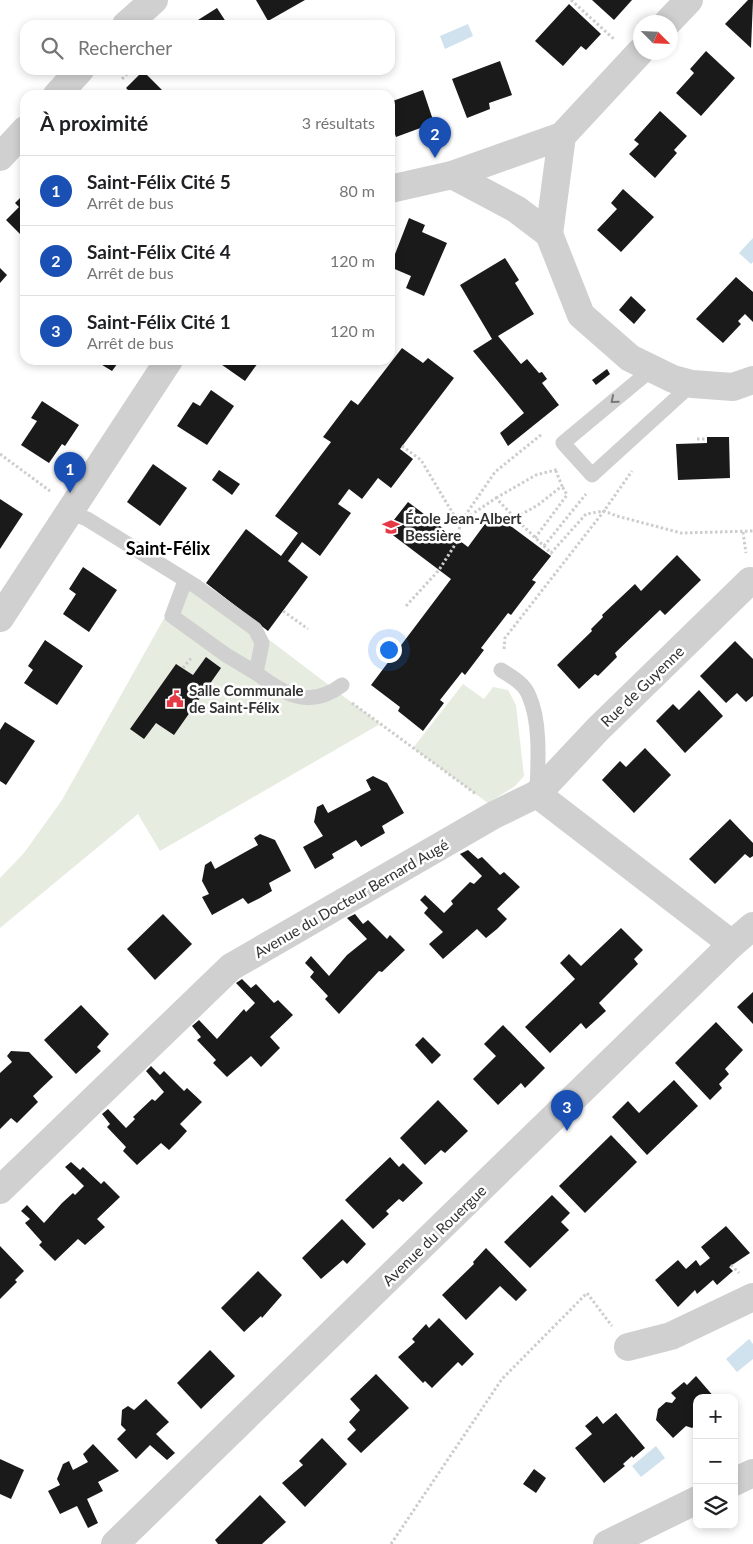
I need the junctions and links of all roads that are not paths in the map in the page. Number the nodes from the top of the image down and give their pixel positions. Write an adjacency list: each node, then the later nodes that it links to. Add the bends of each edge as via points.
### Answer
1 (154, 0): 4 (street)
2 (689, 0): 3 (street)
3 (675, 15)
4 (132, 20)
5 (630, 48): 9 (street)
6 (75, 75): 7 (street)
7 (62, 90)
8 (20, 135): 10 (street)
9 (562, 136): 11 (street); 13 (street)
10 (0, 157)
11 (452, 175): 12 (street); 13 (street, via 516,208)
12 (395, 188)
13 (549, 234): 15 (street, via 581,315 630,358)
14 (166, 365): 18 (street)
15 (652, 369): 17 (street); 17 (lane, one-way to 17, via 563,443 592,475)
16 (753, 380): 17 (street, via 733,387)
17 (692, 384)
18 (61, 503): 19 (lane); 21 (street)
19 (185, 581): 23 (lane, via 254,629 262,643); 23 (lane, via 172,616)
20 (750, 581): 25 (street, Rue de Guyenne, via 598,729)
21 (0, 618)
22 (501, 670): 25 (lane, via 516,680 529,695 536,727)
23 (256, 673): 24 (lane, via 282,691 311,700)
24 (338, 687)
25 (537, 794): 27 (street); 28 (street, Avenue du Docteur Bernard Augé, via 494,815 231,967)
26 (753, 926): 27 (street, Avenue du Rouergue)
27 (732, 944): 34 (street, Avenue du Rouergue)
28 (0, 1190)
29 (753, 1297): 30 (street, via 671,1336)
30 (628, 1347)
31 (753, 1473): 32 (street)
32 (738, 1480)
33 (693, 1502): 35 (street)
34 (118, 1543)
35 (607, 1544)

